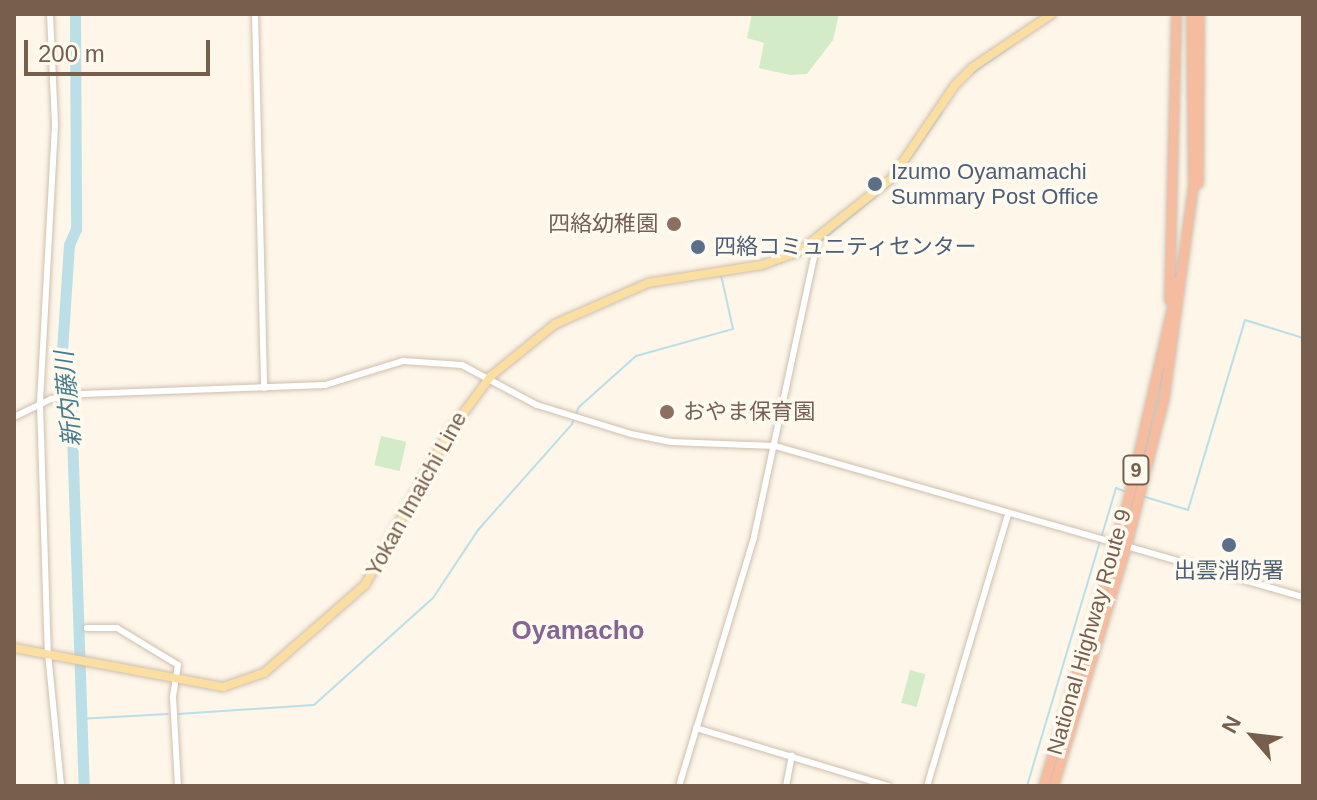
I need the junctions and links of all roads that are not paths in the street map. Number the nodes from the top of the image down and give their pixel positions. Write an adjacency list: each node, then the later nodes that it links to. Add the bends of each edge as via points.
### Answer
1 (50, 14): 13 (street, via 55,125)
2 (255, 14): 12 (street)
3 (1052, 14): 8 (main road, Yokan Imaichi Line, via 955,85 892,178)
4 (1176, 14): 10 (highway, 9, via 1175,205)
5 (1191, 14): 7 (highway, National Highway Route 9 / 9)
6 (1199, 14): 9 (highway, 9, via 1199,171)
7 (1192, 147): 9 (highway, National Highway Route 9 / 9); 10 (highway, National Highway Route 9 / 9, via 1180,266)
8 (818, 239): 11 (main road, Yokan Imaichi Line, via 780,261 672,276 572,314); 15 (street)
9 (1188, 247): 17 (highway, National Highway Route 9 / 9, via 1164,397)
10 (1162, 359): 17 (highway, National Highway Route 9 / 9)
11 (491, 376): 12 (street, via 462,365 403,361 333,383); 15 (street, via 537,405 631,434 671,442); 22 (main road, Yokan Imaichi Line, via 447,435 365,585 248,682 223,687)
12 (264, 388): 13 (street, via 82,394)
13 (40, 404): 14 (street); 21 (street)
14 (14, 417)
15 (775, 446): 16 (street); 23 (street, via 754,537)
16 (1008, 514): 17 (street); 30 (street)
17 (1121, 544): 18 (street); 31 (highway, National Highway Route 9 / 9); 32 (highway, National Highway Route 9 / 9)
18 (1303, 597)
19 (87, 628): 22 (street, via 129,633 178,665)
20 (14, 648): 21 (main road, Yokan Imaichi Line)
21 (51, 654): 22 (main road, Yokan Imaichi Line); 25 (street)
22 (176, 680): 26 (street)
23 (696, 728): 24 (street); 27 (street)
24 (792, 756): 28 (street); 29 (street)
25 (61, 786)
26 (178, 786)
27 (679, 786)
28 (786, 786)
29 (888, 786)
30 (927, 786)
31 (1043, 786)
32 (1053, 786)

